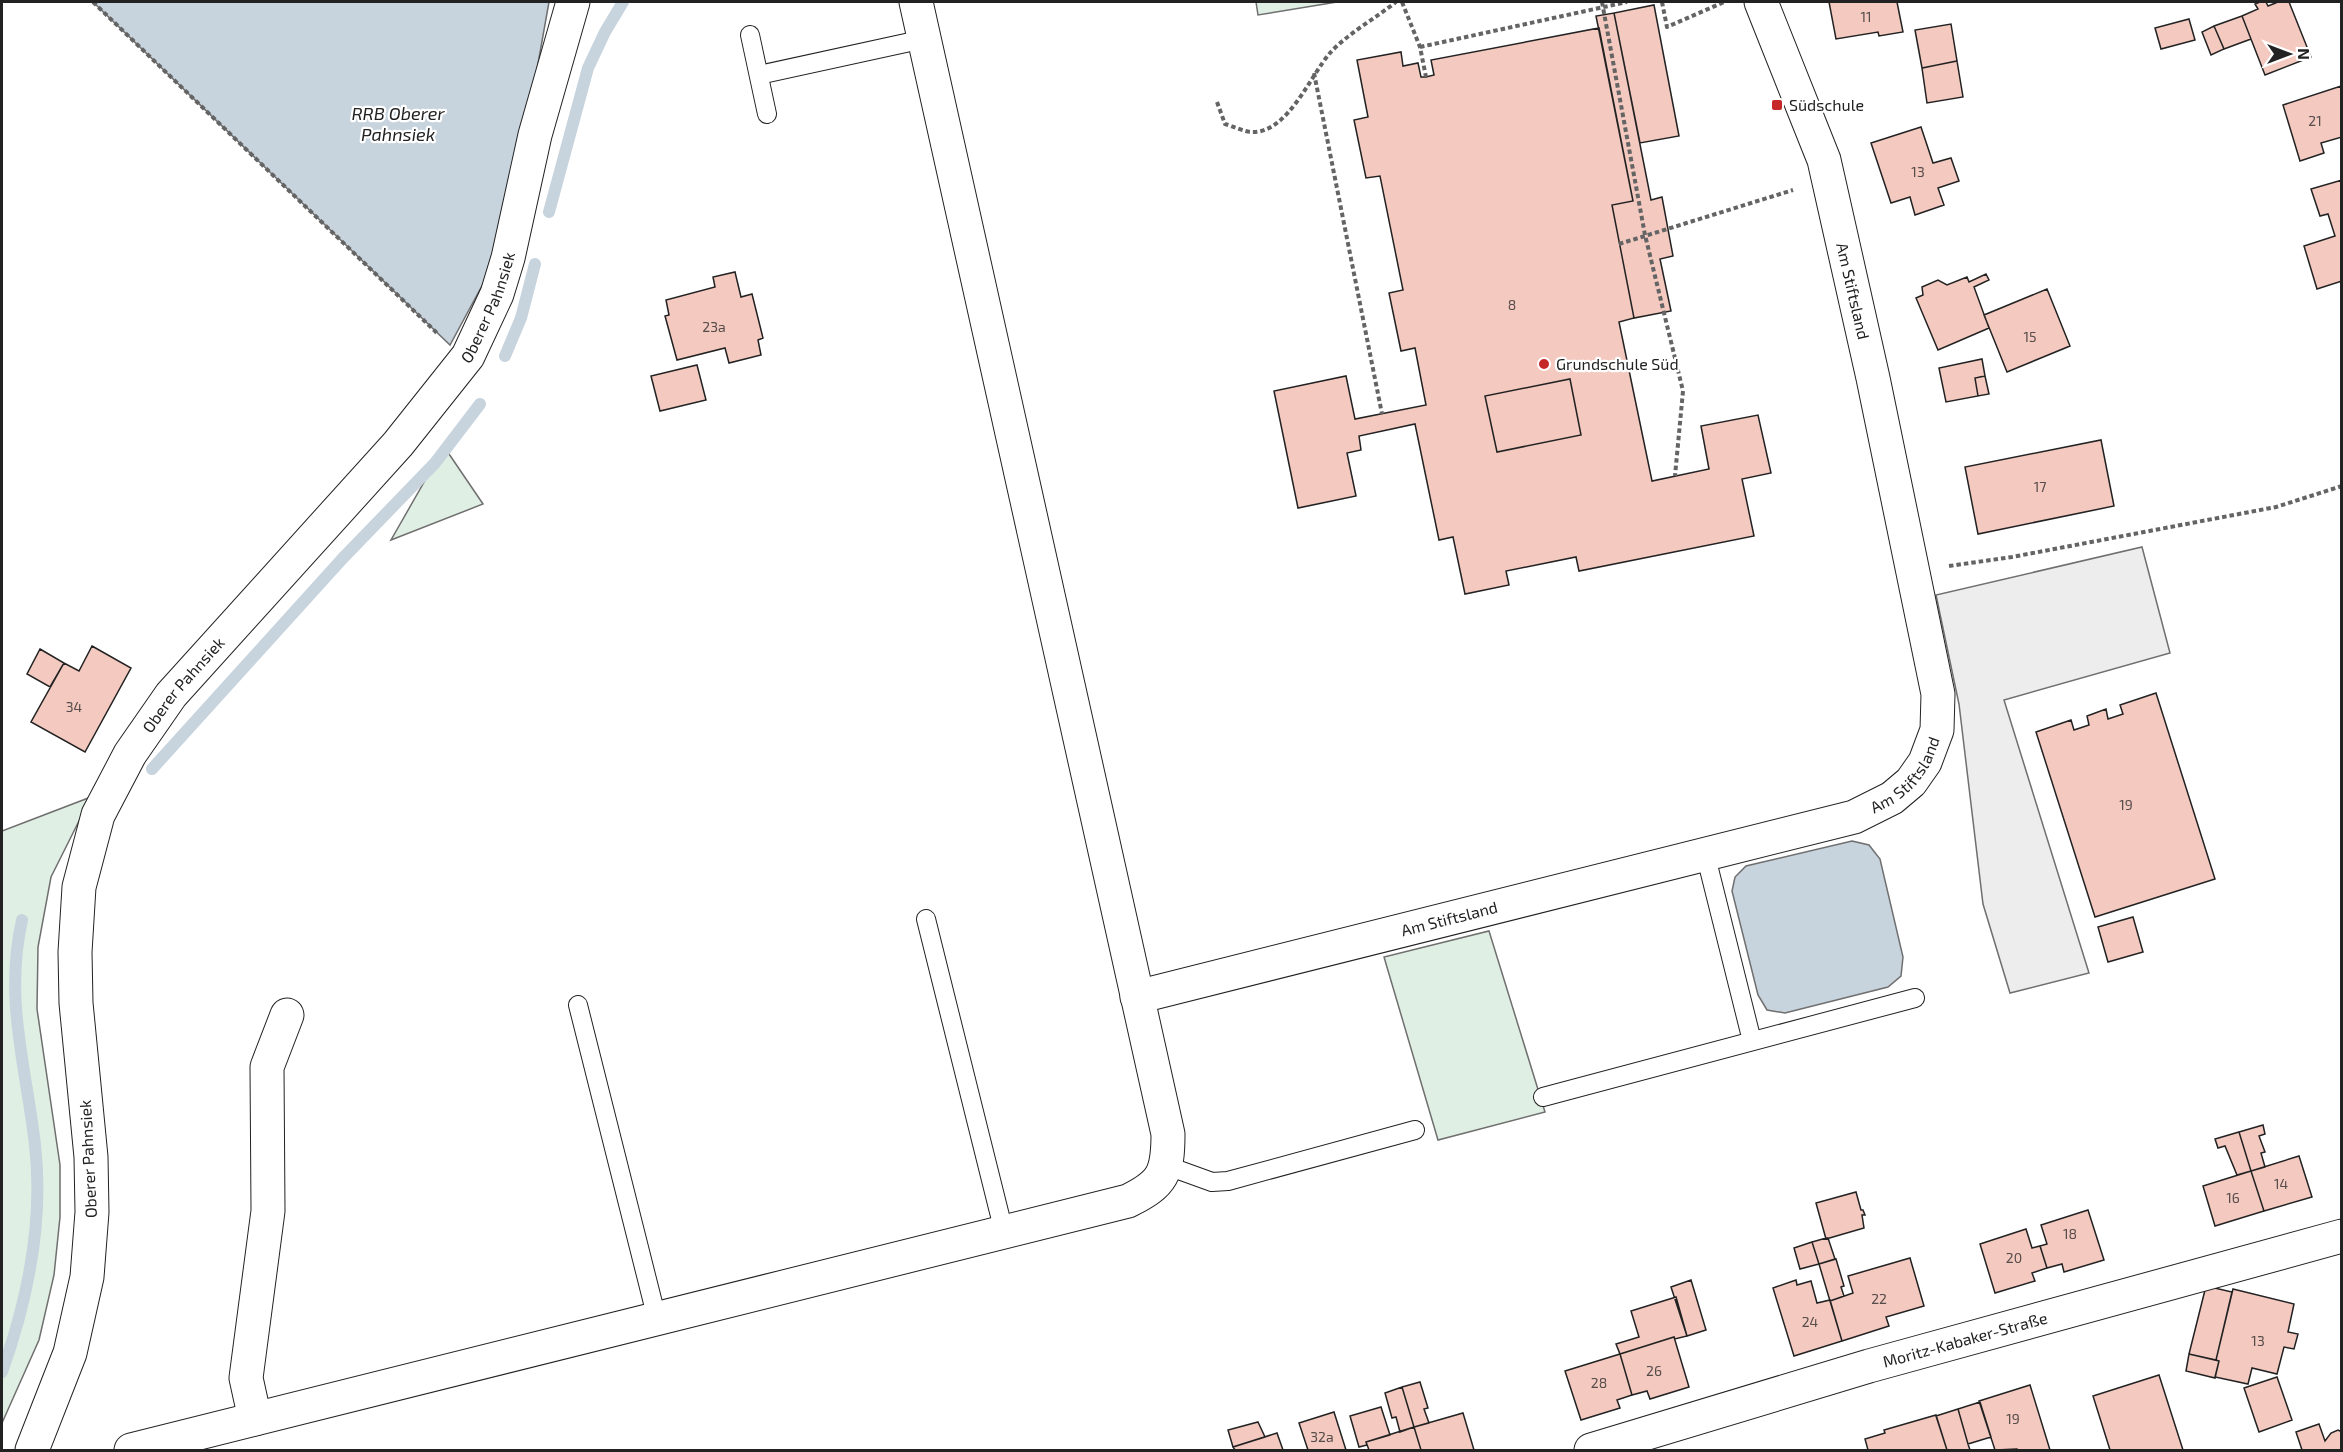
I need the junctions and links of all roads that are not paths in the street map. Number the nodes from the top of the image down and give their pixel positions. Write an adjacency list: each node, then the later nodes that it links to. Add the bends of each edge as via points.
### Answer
1 (573, 2): 22 (street, Oberer Pahnsiek, via 535,135 508,258 497,294 468,356 398,444 171,695 130,754 98,815 79,887 75,952 91,1157 87,1277 70,1353)
2 (916, 2): 5 (street)
3 (1761, 2): 8 (street, Am Stiftsland, via 1824,160 1938,694 1937,730 1925,762 1911,782 1892,798 1854,817)
4 (750, 35): 6 (lane)
5 (924, 39): 6 (lane); 10 (street)
6 (759, 75): 7 (lane)
7 (767, 114)
8 (1705, 854): 10 (street, Am Stiftsland); 14 (lane)
9 (926, 919): 18 (lane)
10 (1137, 997): 17 (street, via 1168,1134)
11 (1916, 998): 14 (lane)
12 (578, 1005): 20 (lane)
13 (287, 1015): 21 (street, via 267,1067 268,1211 246,1378)
14 (1752, 1041): 15 (lane)
15 (1543, 1097)
16 (1415, 1130): 17 (lane, via 1228,1181 1212,1182)
17 (1165, 1165): 18 (street, via 1162,1177 1149,1191 1128,1201)
18 (1004, 1232): 20 (street)
19 (2342, 1236): 24 (street, Moritz-Kabaker-Straße, via 1869,1366)
20 (657, 1319): 21 (street)
21 (255, 1419): 23 (street)
22 (34, 1449)
23 (131, 1450)
24 (1591, 1450)

